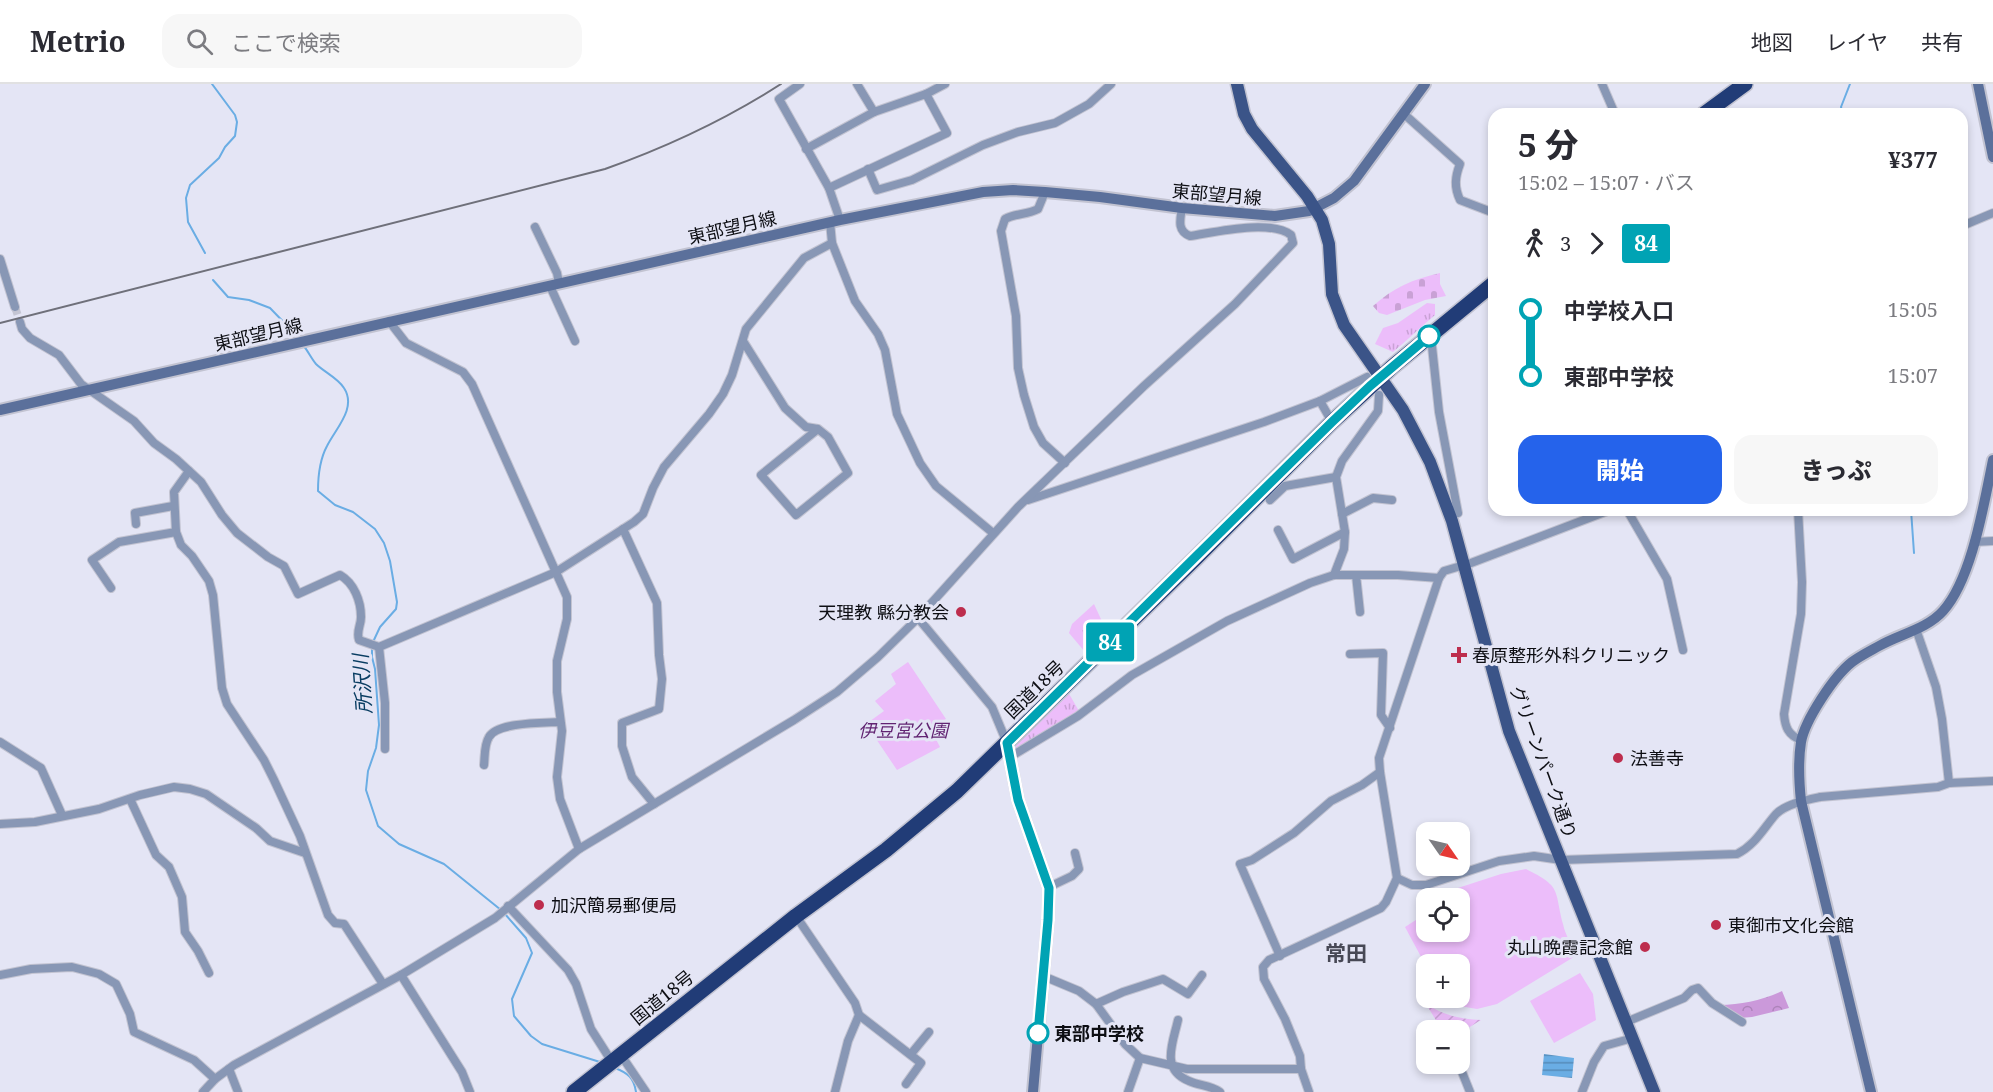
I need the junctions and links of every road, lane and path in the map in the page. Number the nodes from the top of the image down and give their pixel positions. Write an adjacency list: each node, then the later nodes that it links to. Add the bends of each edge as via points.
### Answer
1 (800, 84): 17 (street, via 779,99)
2 (856, 84): 15 (street)
3 (945, 84): 11 (street)
4 (1111, 84): 19 (street, via 1089,104 1055,123 983,145 912,180 877,190)
5 (1237, 84): 23 (main road, グリーンパーク通り, via 1252,129)
6 (1425, 84): 16 (main road, 東部望月線)
7 (1602, 84): 13 (street)
8 (1745, 84): 14 (highway)
9 (1978, 84): 12 (main road)
10 (1993, 93): 12 (main road)
11 (926, 94): 15 (street); 19 (street, via 947,133)
12 (1981, 97): 18 (main road)
13 (1612, 108)
14 (1712, 108)
15 (874, 112): 17 (street)
16 (1404, 114): 23 (main road, 東部望月線, via 1354,181); 24 (street, via 1460,164 1456,185 1460,200)
17 (806, 149): 20 (street)
18 (1993, 157)
19 (868, 169): 20 (street)
20 (829, 188): 26 (street)
21 (1045, 192): 22 (main road, 東部望月線); 26 (main road, 東部望月線, via 983,192); 47 (street, via 1038,209 1005,219 1001,231 1016,316 1018,368 1024,395 1043,443)
22 (1182, 208): 23 (main road, 東部望月線, via 1275,216); 47 (street, via 1180,228 1190,236 1250,228 1281,229 1291,235 1293,243 1235,304)
23 (1315, 208): 39 (main road, グリーンパーク通り, via 1329,244 1331,285 1338,312)
24 (1488, 211)
25 (1993, 213): 27 (street)
26 (835, 221): 29 (street); 31 (main road, 東部望月線)
27 (1968, 223)
28 (535, 227): 31 (street, via 557,273)
29 (832, 243): 38 (street, via 804,258 746,329); 66 (street, via 855,301 885,350 897,414 920,463 936,486)
30 (0, 259): 33 (street)
31 (554, 285): 34 (main road, 東部望月線); 37 (street)
32 (1488, 287): 36 (highway, 国道18号)
33 (15, 307)
34 (389, 321): 40 (main road, 東部望月線); 70 (street, via 406,343 463,372 472,384)
35 (20, 322): 40 (street, via 30,338 59,355)
36 (1431, 335): 39 (highway, 国道18号); 49 (street)
37 (575, 341)
38 (743, 341): 45 (street, via 785,408 806,427); 62 (street, via 723,394 664,467 643,514)
39 (1374, 377): 42 (street); 44 (highway, 国道18号); 51 (main road, グリーンパーク通り, via 1416,431)
40 (88, 390): 43 (main road, 東部望月線); 48 (street, via 134,421)
41 (1379, 395): 50 (street, via 1378,411 1342,461)
42 (1320, 400): 44 (street); 52 (street, via 1186,449)
43 (0, 410)
44 (1332, 422): 86 (highway, 国道18号)
45 (818, 429): 45 (street, via 828,437 848,473 796,515 762,475)
46 (1993, 460): 68 (main road)
47 (1065, 463): 52 (street)
48 (189, 471): 55 (street, via 174,492); 78 (street, via 237,533 284,566 298,594 340,575 344,577 358,597 359,640)
49 (1451, 475): 51 (street); 57 (street, via 1458,513)
50 (1336, 477): 53 (street, via 1285,486); 56 (street)
51 (1438, 480): 57 (main road, グリーンパーク通り)
52 (1026, 500): 66 (street)
53 (1269, 500)
54 (1392, 500): 56 (street, via 1373,498)
55 (173, 506): 61 (street, via 135,513); 64 (street)
56 (1342, 514): 65 (street)
57 (1449, 515): 69 (main road, グリーンパーク通り)
58 (1594, 516): 69 (street)
59 (1630, 516): 79 (street, via 1667,579)
60 (1798, 516): 83 (street, via 1801,614 1784,714 1789,733)
61 (136, 524)
62 (623, 529): 70 (street); 93 (street, via 657,603 662,679 659,709 622,723 622,746 632,777)
63 (1278, 530): 65 (street, via 1293,559)
64 (176, 532): 74 (street, via 119,542 92,560); 97 (street, via 181,545 209,581 227,704 264,760)
65 (1345, 532): 71 (street, via 1344,549)
66 (993, 533): 76 (street)
67 (1993, 541): 68 (street)
68 (1974, 542): 77 (main road, via 1952,600 1932,622)
69 (1463, 565): 73 (street, via 1444,571); 99 (main road, グリーンパーク通り, via 1509,731)
70 (556, 572): 78 (street); 81 (street, via 568,609 557,661)
71 (1334, 575): 72 (street); 86 (street, via 1227,621 1132,675 1078,716)
72 (1356, 575): 73 (street); 75 (street)
73 (1438, 578): 82 (street)
74 (111, 588)
75 (1360, 612)
76 (918, 618): 86 (street, via 992,707); 93 (street, via 837,692)
77 (1916, 629): 83 (main road, via 1851,662 1815,708); 90 (street, via 1936,687)
78 (379, 647): 85 (street)
79 (1683, 650)
80 (1350, 654): 82 (street, via 1383,653 1381,715)
81 (560, 722): 87 (street, via 499,729 487,740); 96 (street, via 557,777)
82 (1390, 729): 88 (street, via 1379,758)
83 (1801, 740): 92 (main road)
84 (0, 742): 94 (street, via 41,768)
85 (385, 749)
86 (1008, 750): 101 (main road, via 1024,820); 103 (highway, 国道18号)
87 (484, 765)
88 (1380, 772): 100 (street); 104 (street, via 1331,801 1294,833 1240,864)
89 (1993, 782): 90 (street)
90 (1949, 783): 92 (street)
91 (130, 799): 94 (street); 97 (street, via 174,787 190,789 206,794 270,841); 105 (street, via 156,855 169,867 182,897 185,932)
92 (1801, 801): 99 (street, via 1778,812 1748,849 1737,854); 140 (main road)
93 (654, 804): 96 (street)
94 (62, 815): 95 (street)
95 (0, 825)
96 (579, 849): 102 (street)
97 (305, 853): 110 (street, via 328,915 335,923 344,924)
98 (1075, 853): 101 (street, via 1079,869)
99 (1561, 860): 100 (street, via 1534,856 1499,861 1426,885 1412,885); 114 (main road, グリーンパーク通り)
100 (1397, 878): 104 (street, via 1381,908)
101 (1049, 887): 109 (main road)
102 (508, 906): 107 (street, via 495,918); 120 (street, via 568,970 591,1029)
103 (796, 916): 112 (street, via 855,1003); 120 (highway, 国道18号)
104 (1280, 956): 123 (street, via 1263,967 1264,979 1289,1028)
105 (208, 973)
106 (0, 975): 125 (street, via 72,967 99,974 116,984 134,1032 194,1060)
107 (401, 975): 110 (street); 129 (street, via 462,1072)
108 (1202, 975): 111 (street, via 1188,994 1163,979)
109 (1043, 976): 111 (street, via 1079,991); 133 (main road)
110 (383, 984): 122 (street)
111 (1096, 1004): 119 (street)
112 (859, 1015): 118 (street); 132 (street)
113 (1178, 1020): 121 (street)
114 (1626, 1022): 115 (street, via 1684,998 1698,988 1712,1003); 117 (main road, グリーンパーク通り)
115 (1742, 1022)
116 (929, 1032): 118 (street)
117 (1632, 1038): 138 (street, via 1604,1046); 139 (main road, グリーンパーク通り)
118 (911, 1054): 126 (street, via 921,1063)
119 (1140, 1058): 121 (street); 134 (street)
120 (616, 1059): 130 (highway, 国道18号); 131 (street)
121 (1171, 1065): 123 (street, via 1187,1069); 135 (street, via 1190,1081 1210,1085)
122 (229, 1069): 125 (street); 128 (street)
123 (1301, 1069): 136 (street)
124 (1463, 1074): 137 (street)
125 (215, 1079): 127 (street)
126 (906, 1084)
127 (203, 1092)
128 (238, 1092)
129 (470, 1092)
130 (574, 1092)
131 (646, 1092)
132 (835, 1092)
133 (1033, 1092)
134 (1128, 1092)
135 (1220, 1092)
136 (1309, 1092)
137 (1470, 1092)
138 (1582, 1092)
139 (1654, 1092)
140 (1870, 1092)

